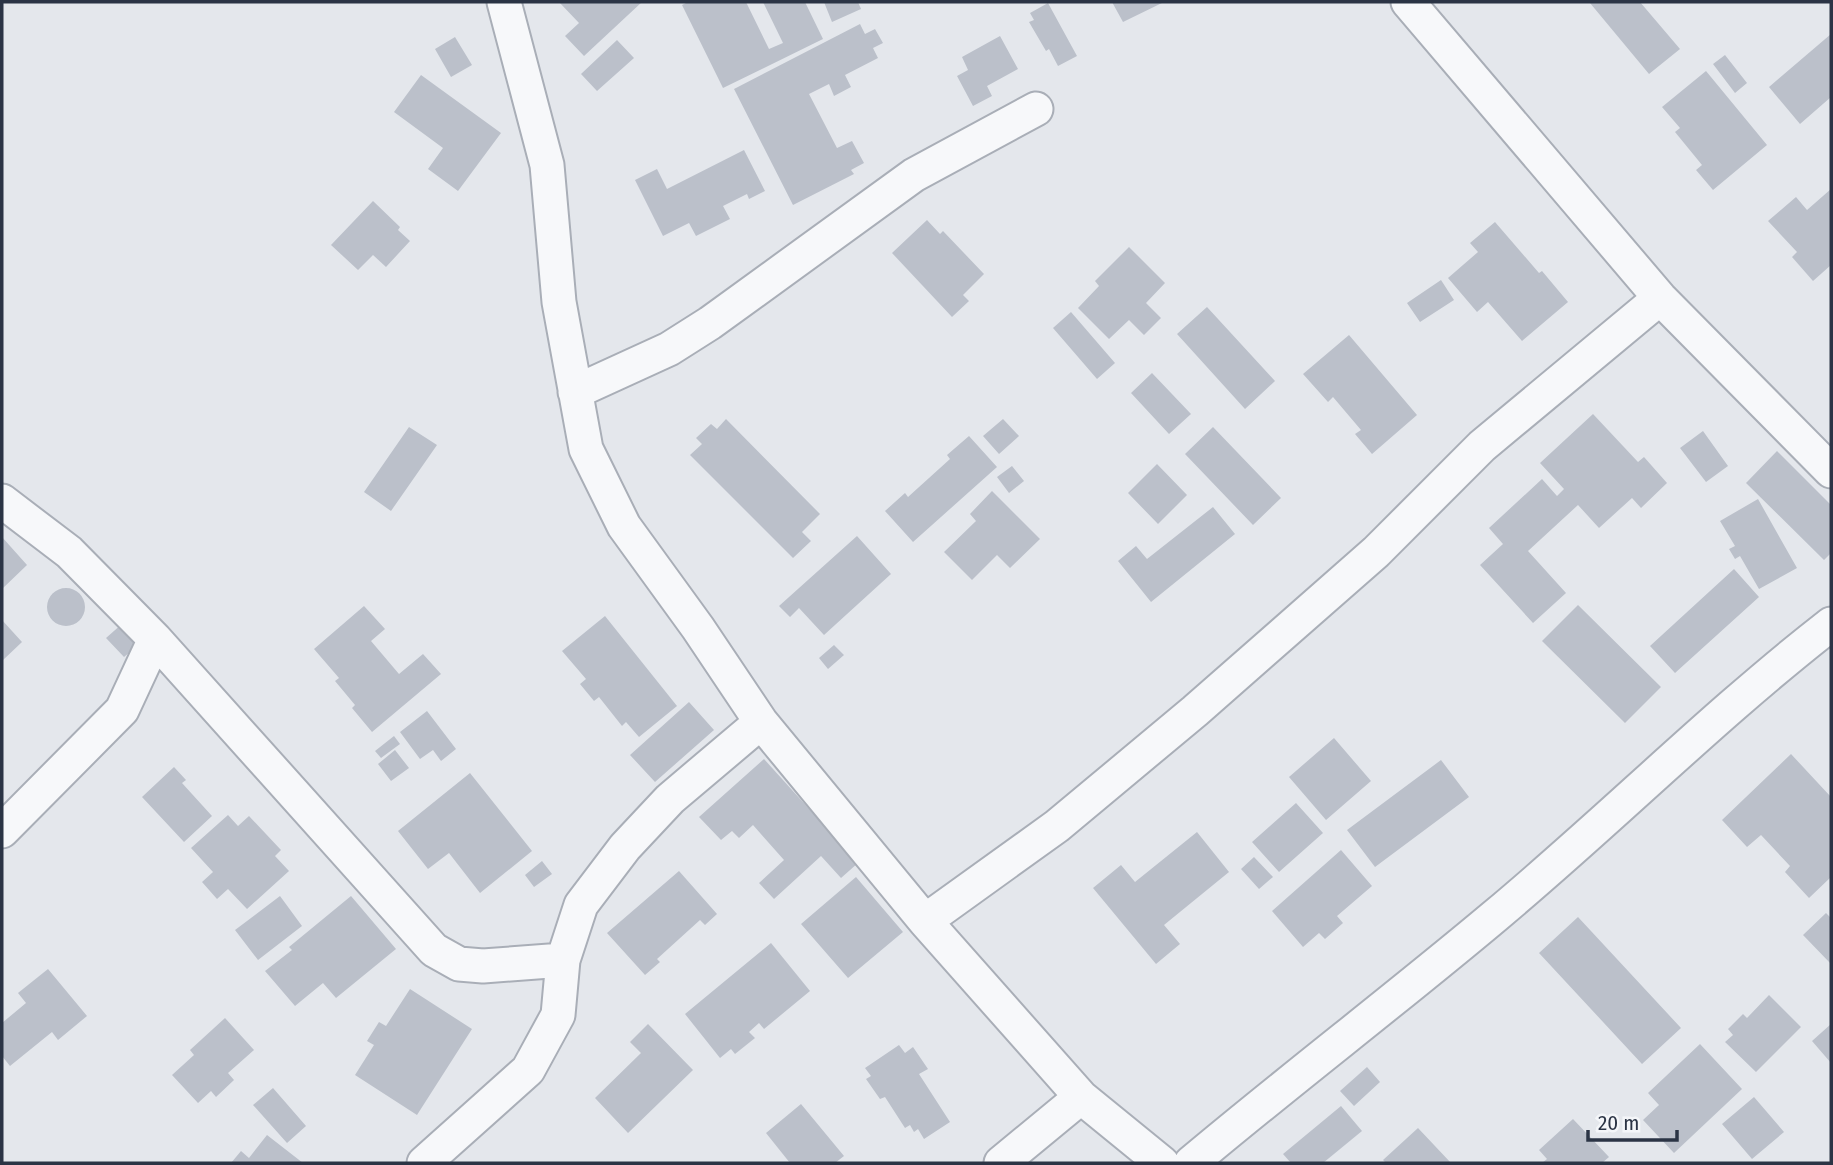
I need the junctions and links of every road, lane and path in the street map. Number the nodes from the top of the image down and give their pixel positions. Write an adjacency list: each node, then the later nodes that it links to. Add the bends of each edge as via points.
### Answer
1 (504, 2): 5 (street, via 547,165 559,302)
2 (1413, 4): 4 (street)
3 (1036, 109): 5 (street, via 914,175 710,324 669,349)
4 (1660, 298): 6 (street); 12 (street, via 1482,446 1376,552 1184,720 1058,826)
5 (575, 392): 10 (street, via 586,449 624,526)
6 (1831, 471)
7 (2, 501): 9 (street, via 69,552)
8 (1831, 624): 18 (street, via 1708,725 1496,916)
9 (155, 639): 11 (street, via 122,710); 13 (street, via 434,950 459,964 483,966)
10 (761, 722): 12 (street); 13 (street, via 670,799 625,847 580,905)
11 (2, 831)
12 (925, 921): 14 (street)
13 (563, 960): 15 (street, via 558,1015 528,1070)
14 (1081, 1097): 16 (street); 17 (street)
15 (424, 1163)
16 (1001, 1163)
17 (1162, 1163)
18 (1191, 1163)

